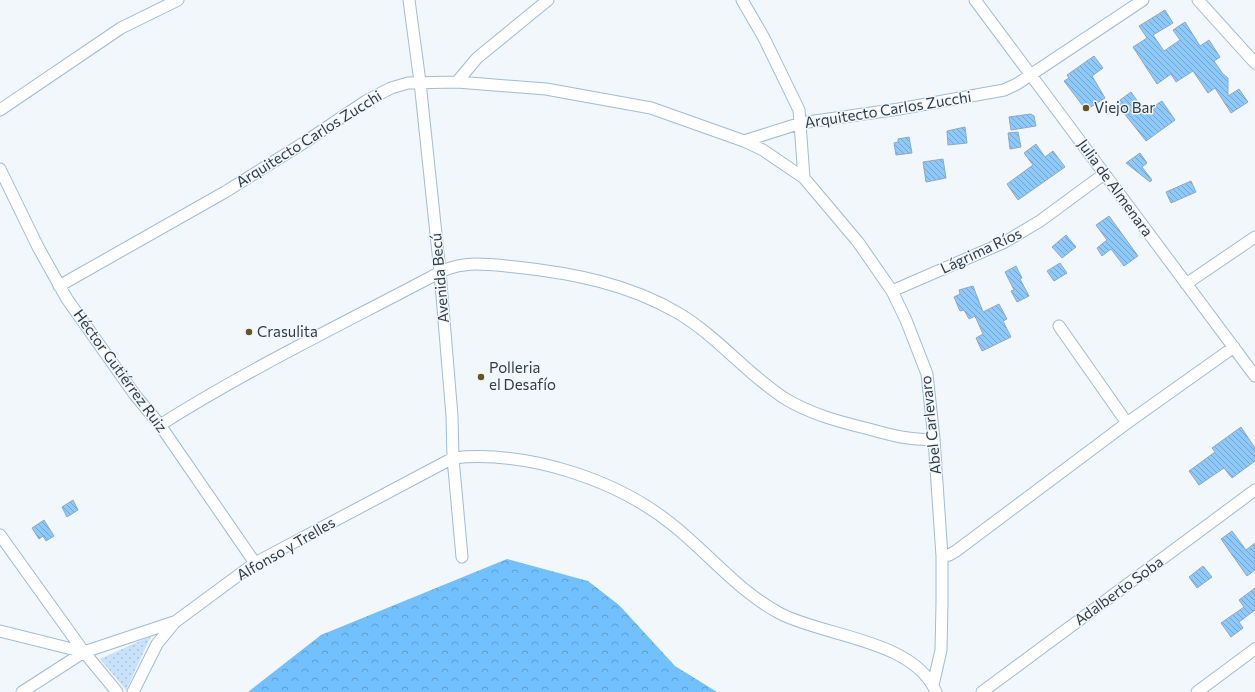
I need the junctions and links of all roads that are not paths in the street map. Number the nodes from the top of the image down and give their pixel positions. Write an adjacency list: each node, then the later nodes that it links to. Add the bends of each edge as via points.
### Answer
1 (178, 0): 12 (street, via 121,28)
2 (409, 0): 10 (street, Avenida Becú)
3 (548, 0): 11 (street, via 477,58)
4 (742, 0): 13 (street, via 764,38 799,110)
5 (975, 0): 9 (street, Julia de Almenara)
6 (1143, 0): 9 (street, Arquitecto Carlos Zucchi)
7 (1198, 0): 8 (street)
8 (1255, 63)
9 (1030, 75): 13 (street, Arquitecto Carlos Zucchi, via 1004,90 973,97); 16 (street, Julia de Almenara)
10 (420, 82): 11 (street, Arquitecto Carlos Zucchi); 19 (street, Avenida Becú); 21 (street, Arquitecto Carlos Zucchi, via 391,88 366,101 225,192)
11 (457, 82): 14 (street, Arquitecto Carlos Zucchi, via 546,89 651,108)
12 (0, 110)
13 (801, 123): 14 (street, Arquitecto Carlos Zucchi); 17 (street)
14 (744, 141): 17 (street, Arquitecto Carlos Zucchi, via 763,150)
15 (0, 169): 21 (street, Héctor Gutiérrez Ruiz)
16 (1104, 174): 20 (street, Julia de Almenara); 22 (street, Lágrima Ríos, via 1040,221 1005,242)
17 (804, 178): 22 (street, Abel Carlevaro, via 858,242)
18 (1255, 237): 20 (street)
19 (440, 272): 27 (street, via 248,373); 28 (street, via 461,264 490,265 560,273 617,286 679,313 721,345 766,385 810,412 908,439); 29 (street, Avenida Becú)
20 (1186, 284): 24 (street, Julia de Almenara)
21 (59, 286): 27 (street, Héctor Gutiérrez Ruiz, via 135,395)
22 (892, 291): 28 (street, Abel Carlevaro, via 927,374)
23 (1059, 326): 26 (street)
24 (1234, 347): 25 (street, Julia de Almenara); 26 (street)
25 (1255, 376)
26 (1127, 424): 33 (street, via 956,551)
27 (160, 425): 34 (street, Héctor Gutiérrez Ruiz)
28 (934, 439): 33 (street, Abel Carlevaro)
29 (453, 458): 32 (street, Avenida Becú); 34 (street, Alfonso y Trelles); 39 (street, via 484,457 548,466 606,485 655,511 742,588 764,604 801,622 869,643 895,654 924,672)
30 (1255, 490): 43 (street, Adalberto Soba)
31 (0, 535): 38 (street)
32 (462, 556)
33 (942, 556): 39 (street, Abel Carlevaro, via 941,650)
34 (255, 564): 35 (street, Alfonso y Trelles)
35 (175, 622): 38 (street); 42 (street, Alfonso y Trelles, via 157,644)
36 (0, 631): 38 (street)
37 (1255, 649): 44 (street)
38 (84, 652): 40 (street); 41 (street)
39 (935, 688)
40 (22, 692)
41 (117, 692)
42 (133, 692)
43 (982, 692)
44 (1197, 692)

